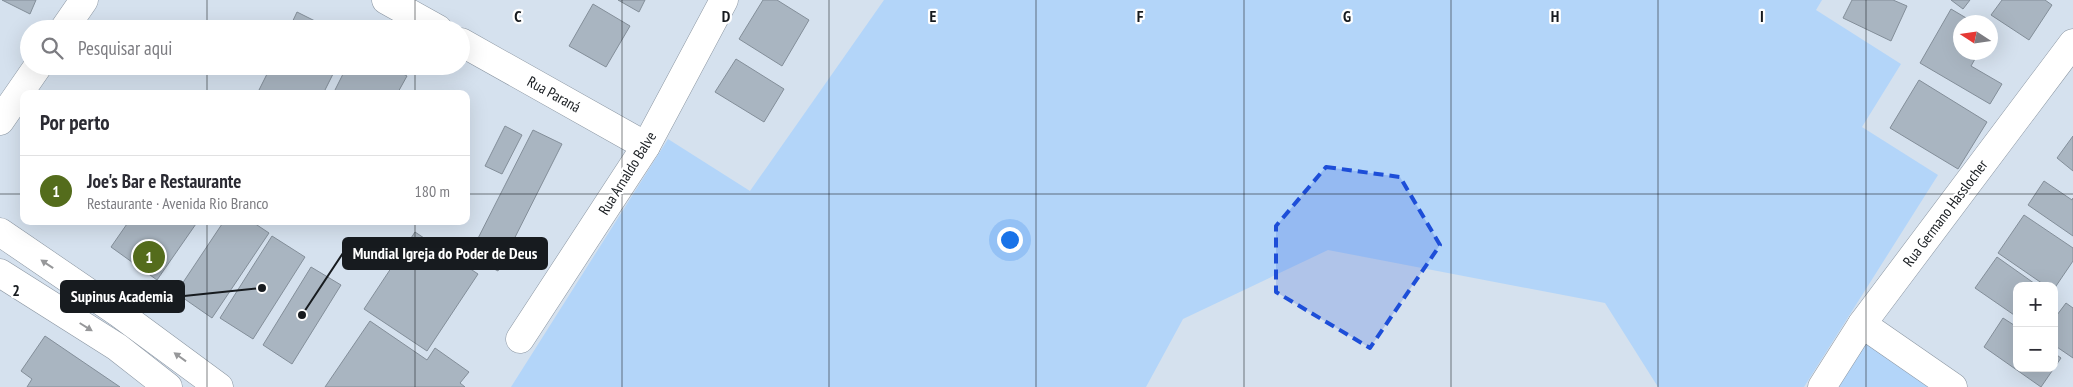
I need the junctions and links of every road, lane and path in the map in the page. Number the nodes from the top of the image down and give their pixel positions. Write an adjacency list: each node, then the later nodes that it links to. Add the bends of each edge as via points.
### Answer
1 (84, 0): 4 (main road)
2 (386, 0): 5 (main road)
3 (724, 0): 12 (main road, Rua Arnaldo Balve)
4 (70, 20)
5 (422, 20)
6 (2073, 43): 15 (main road, Rua Germano Hasslocher)
7 (470, 47): 12 (main road, Rua Paraná)
8 (32, 75): 9 (main road)
9 (21, 90)
10 (20, 92): 11 (main road)
11 (0, 120)
12 (646, 146): 16 (main road, Rua Arnaldo Balve)
13 (0, 232): 18 (main road, one-way to 13)
14 (0, 273): 17 (main road, one-way to 17, via 117,347)
15 (1862, 324): 19 (main road, Rua Germano Hasslocher); 20 (main road)
16 (520, 339)
17 (168, 387)
18 (219, 387)
19 (1822, 387)
20 (1953, 387)

